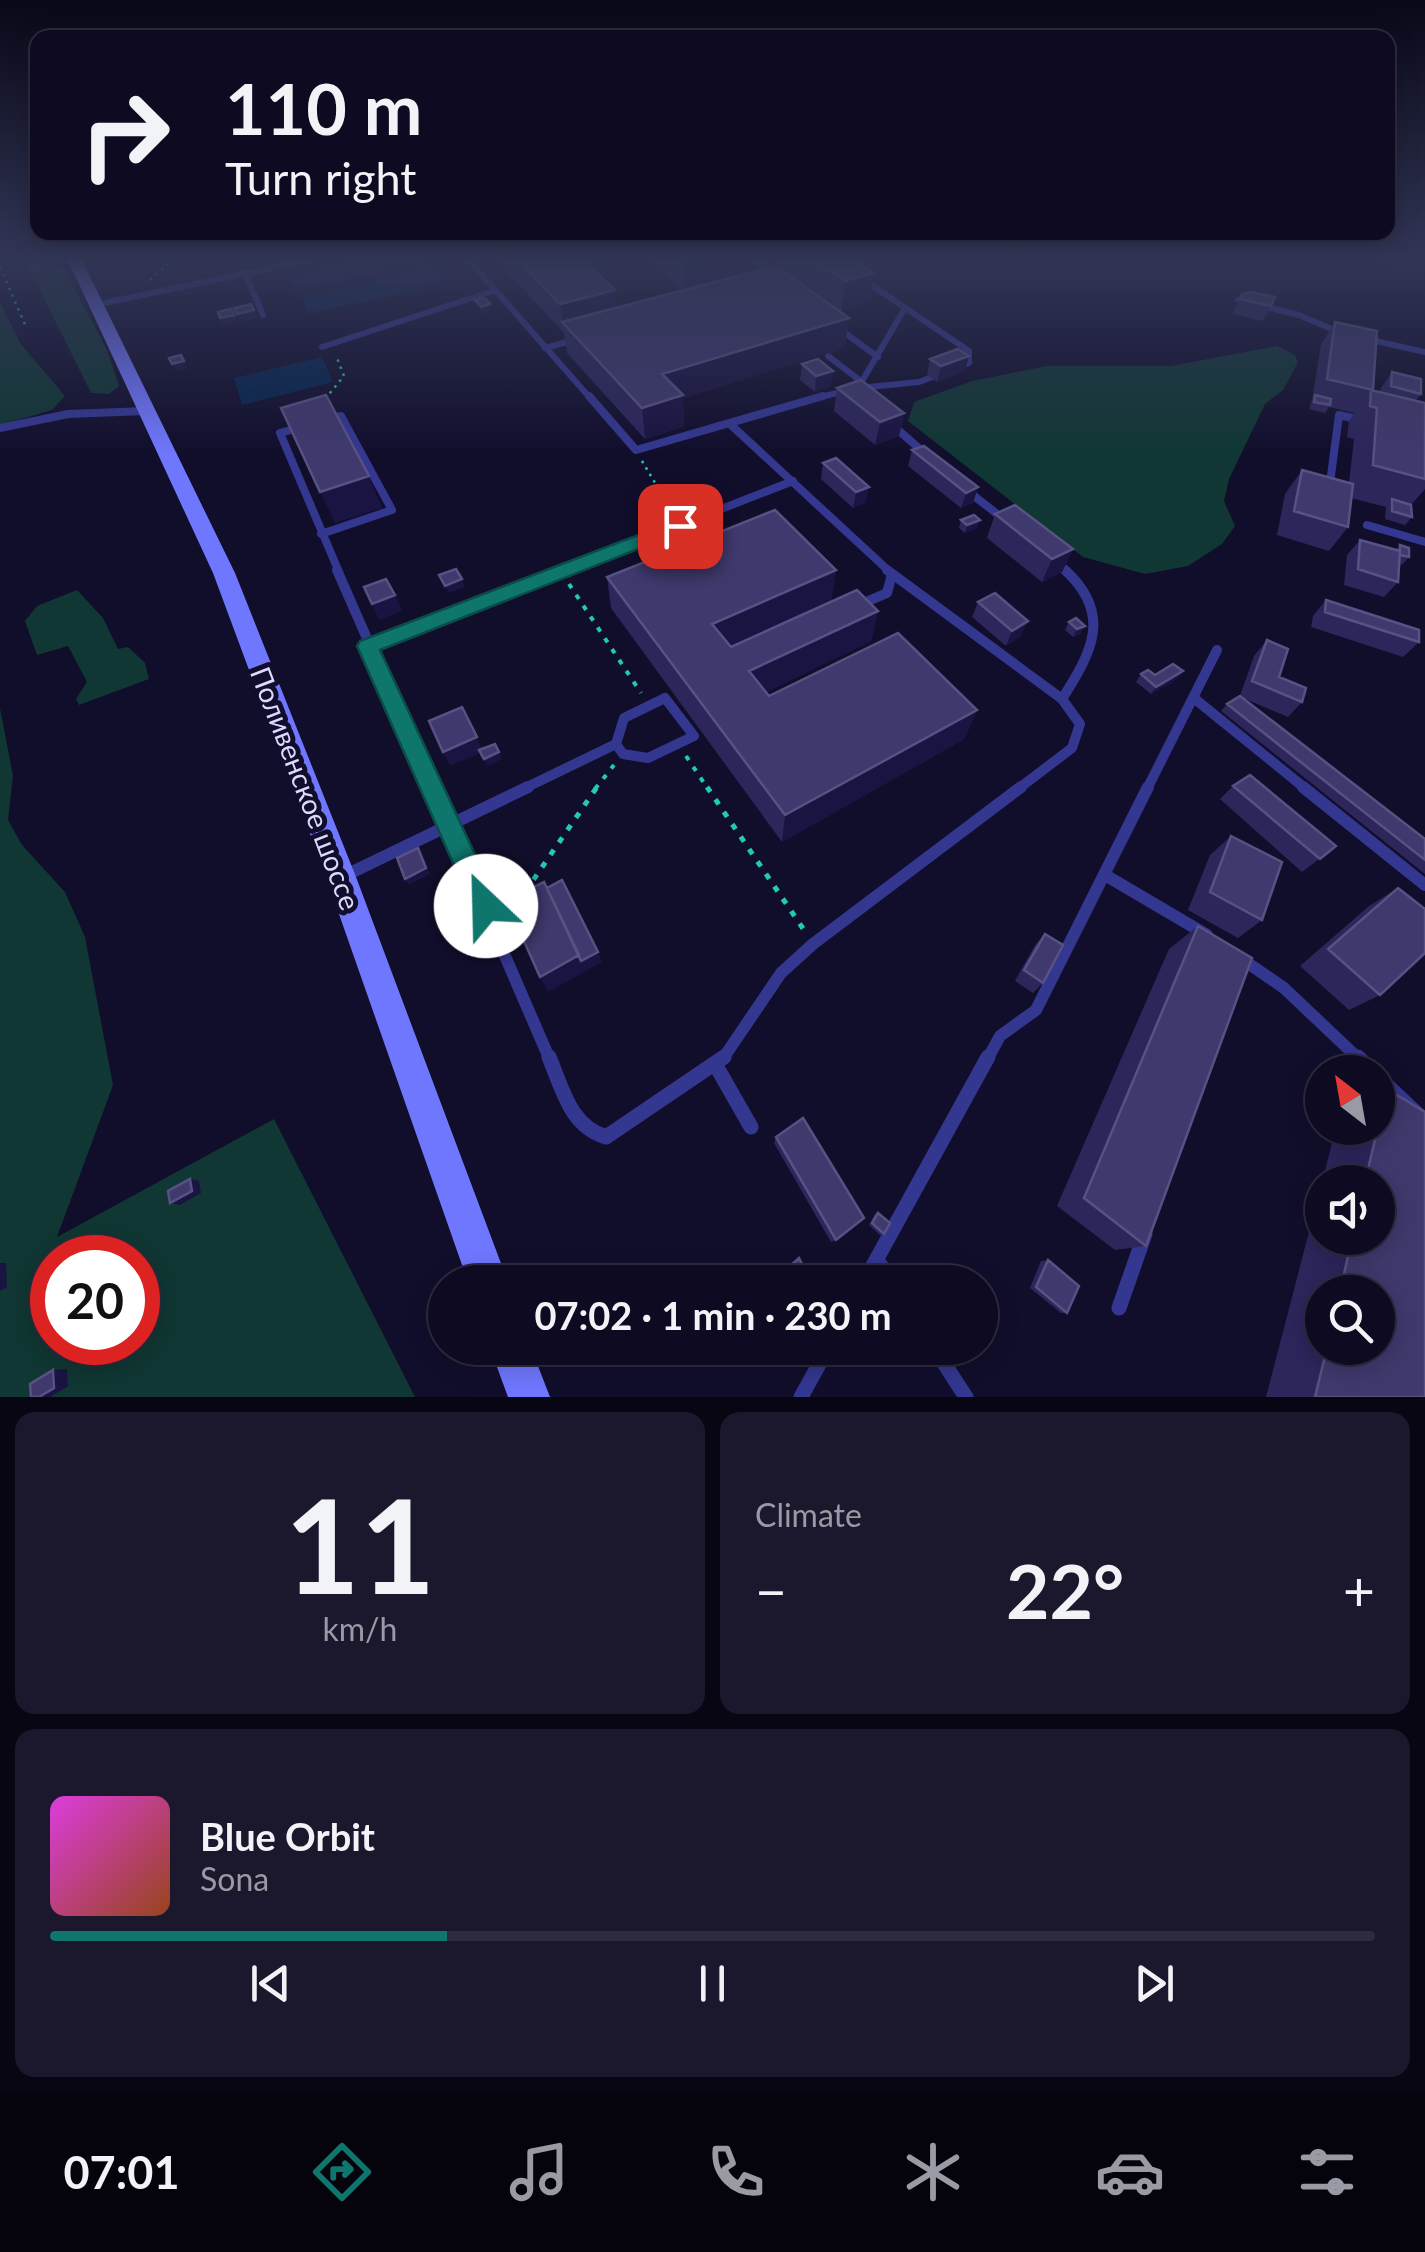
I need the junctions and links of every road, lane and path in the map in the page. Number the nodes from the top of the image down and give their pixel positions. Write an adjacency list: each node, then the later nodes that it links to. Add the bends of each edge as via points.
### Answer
1 (24, 323): 9 (path)
2 (103, 323): 18 (street, Поливенское шоссе)
3 (394, 323): 11 (lane)
4 (523, 323): 12 (lane)
5 (897, 323): 15 (lane)
6 (928, 323): 16 (lane, via 972,359 919,382)
7 (1317, 323): 13 (lane)
8 (834, 326): 15 (lane)
9 (26, 327)
10 (584, 337): 12 (lane)
11 (326, 346): 20 (path, via 344,376 318,410)
12 (546, 348): 24 (lane)
13 (1425, 352)
14 (828, 356): 16 (lane)
15 (878, 356): 16 (lane)
16 (857, 387): 17 (lane); 22 (lane)
17 (866, 404)
18 (146, 410): 23 (lane, via 68,414); 47 (street, Поливенское шоссе, via 224,573)
19 (881, 416): 25 (lane)
20 (322, 421): 32 (lane, via 280,433); 32 (lane, via 341,416 392,510)
21 (1374, 423): 28 (lane, via 1340,415)
22 (731, 425): 24 (lane); 27 (lane)
23 (0, 428)
24 (636, 450): 30 (path)
25 (936, 464)
26 (948, 476): 31 (lane)
27 (792, 481): 30 (lane); 36 (lane)
28 (1330, 483)
29 (1367, 525): 33 (lane)
30 (680, 526): 35 (lane)
31 (1018, 532)
32 (321, 534): 38 (lane)
33 (1425, 542)
34 (1046, 554): 41 (lane, via 1074,576 1094,608 1088,660)
35 (562, 572): 38 (lane); 42 (path)
36 (892, 574): 37 (lane, via 887,592); 41 (lane)
37 (854, 608)
38 (368, 646): 45 (lane)
39 (1217, 650): 40 (lane)
40 (1195, 698): 46 (lane); 48 (lane)
41 (1062, 700): 51 (lane, via 1080,724 1072,748)
42 (649, 706): 43 (lane, via 665,698 694,736); 44 (lane, via 624,718)
43 (677, 744): 44 (lane, via 648,758); 51 (path)
44 (620, 749): 45 (lane); 49 (path)
45 (449, 823): 47 (lane); 49 (lane)
46 (1104, 874): 50 (lane); 61 (lane, via 1036,1010 1000,1036)
47 (341, 877): 62 (street, Поливенское шоссе)
48 (1425, 886)
49 (498, 933): 56 (lane, via 573,1114 588,1132 606,1137)
50 (1213, 939)
51 (813, 944): 56 (lane, via 781,973)
52 (1228, 950): 53 (lane)
53 (1244, 960): 54 (lane); 55 (lane)
54 (1237, 978)
55 (1354, 1055)
56 (715, 1064): 59 (lane)
57 (1395, 1094): 58 (lane)
58 (1425, 1122)
59 (751, 1127)
60 (1152, 1216): 65 (lane)
61 (877, 1260): 63 (lane); 64 (lane)
62 (482, 1265)
63 (874, 1265)
64 (880, 1265)
65 (1119, 1308)
66 (517, 1365): 69 (street)
67 (818, 1365): 70 (lane)
68 (945, 1365): 71 (lane)
69 (529, 1397)
70 (800, 1397)
71 (966, 1397)

